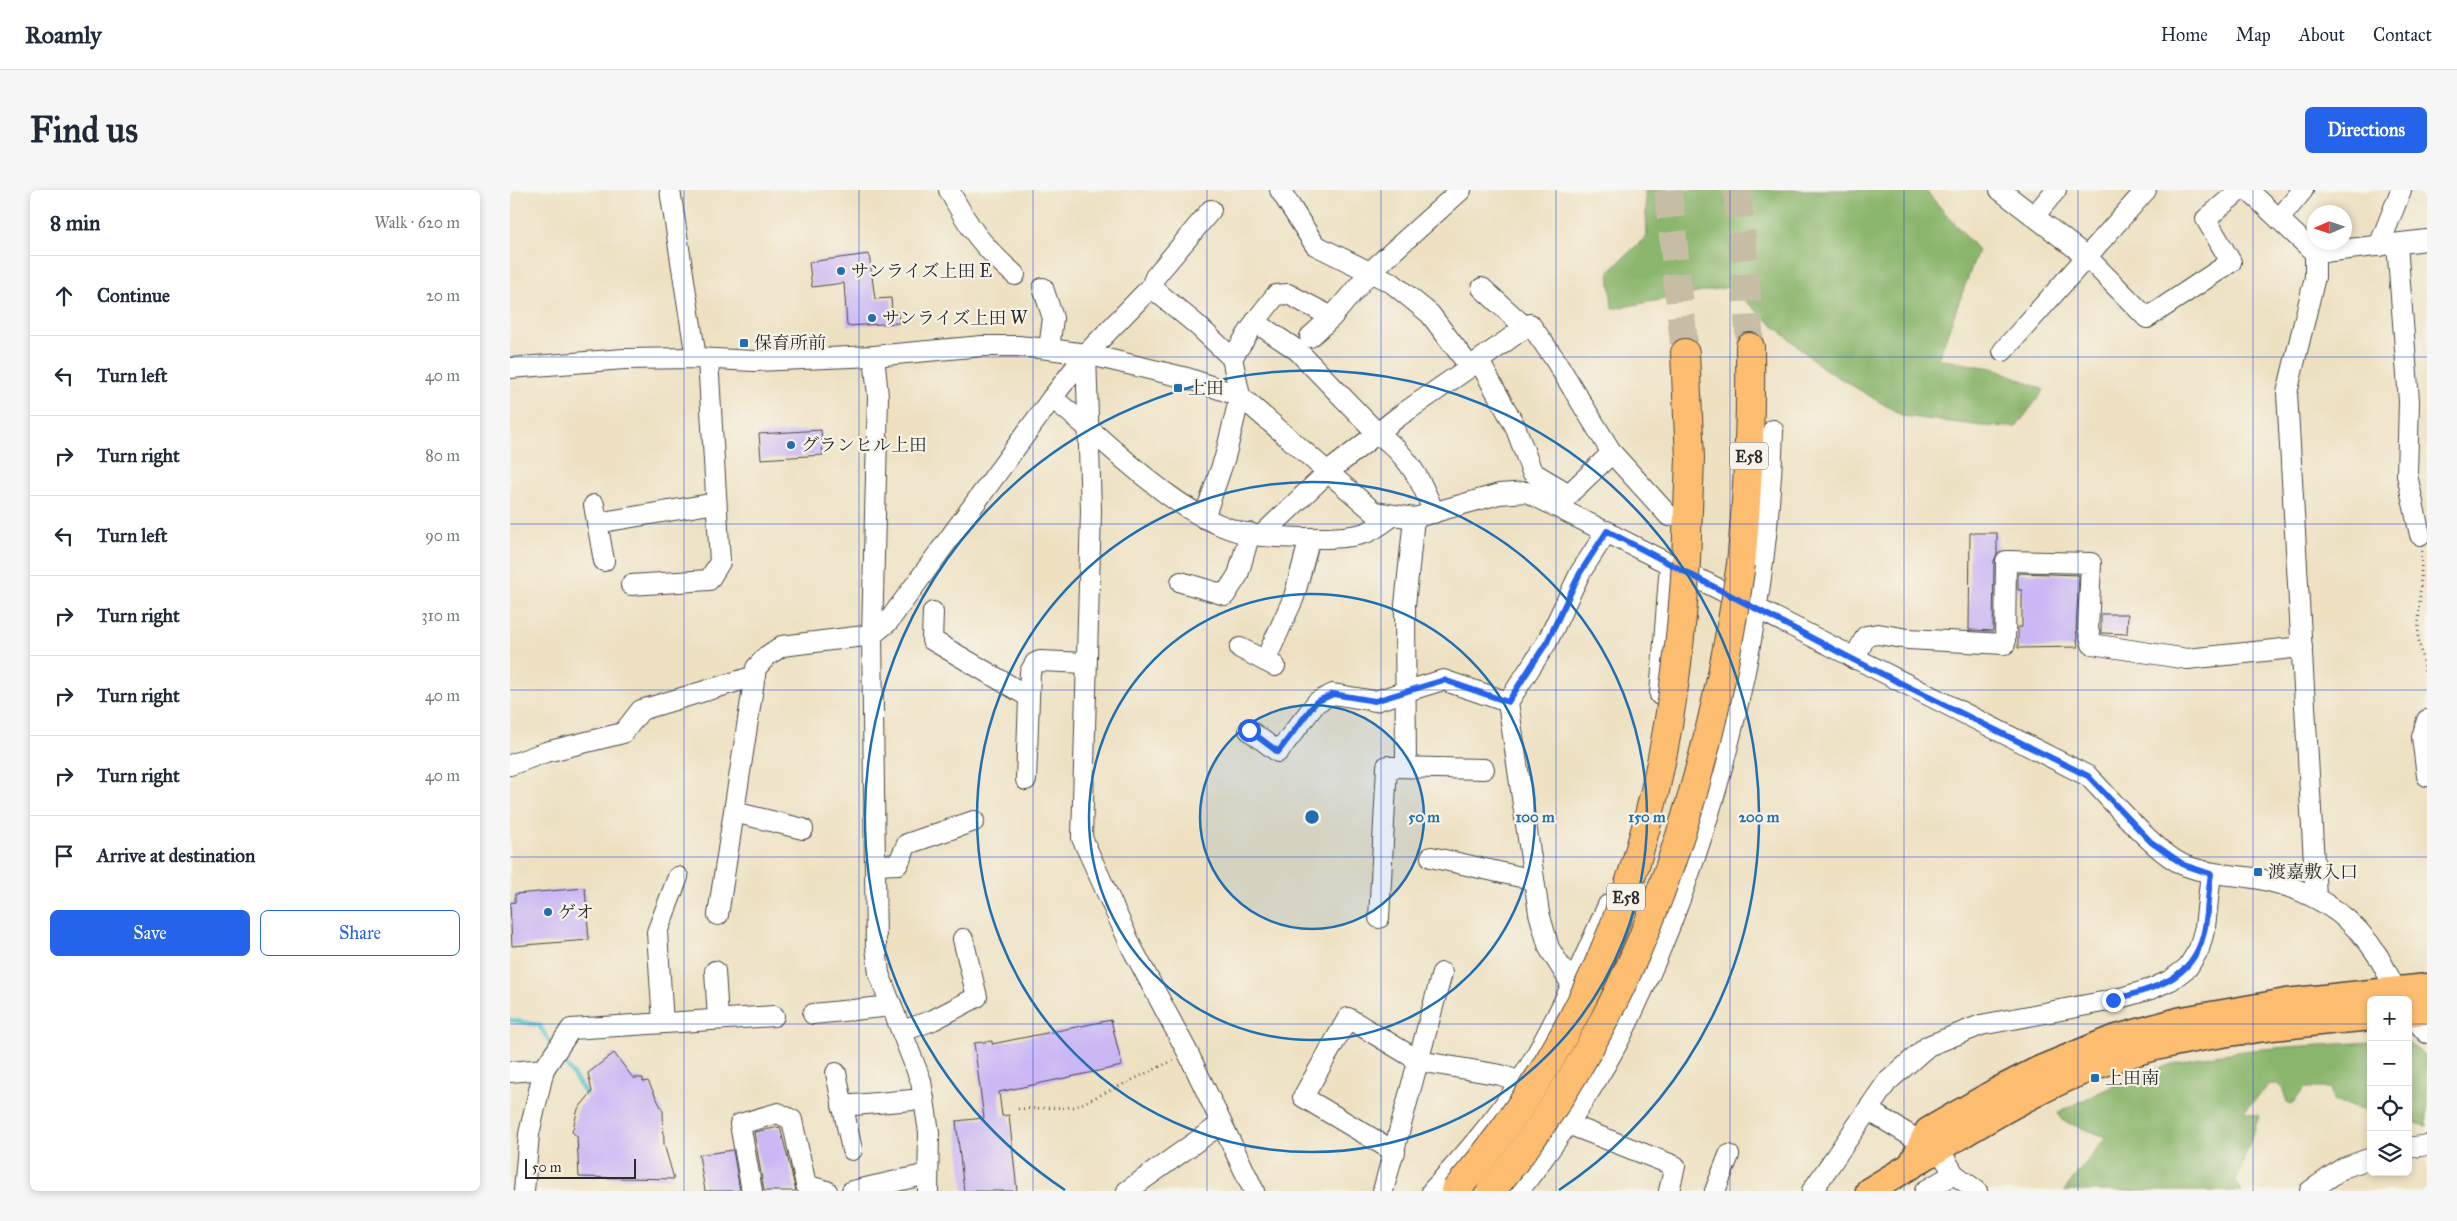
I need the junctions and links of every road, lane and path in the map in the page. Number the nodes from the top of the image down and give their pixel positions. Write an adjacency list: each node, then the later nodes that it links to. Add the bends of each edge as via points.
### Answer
1 (670, 190): 34 (street)
2 (949, 190): 20 (street, via 968,227)
3 (1280, 190): 19 (street, via 1315,245)
4 (2000, 190): 13 (street)
5 (2056, 190): 13 (street)
6 (2146, 190): 18 (street)
7 (2240, 190): 18 (street, via 2206,219 2231,262 2147,318)
8 (2248, 190): 14 (street)
9 (2303, 190): 14 (street)
10 (2401, 190): 16 (street)
11 (1451, 193): 19 (street)
12 (1211, 210): 21 (street, via 1155,277)
13 (2034, 216): 18 (street)
14 (2279, 219): 17 (street)
15 (2427, 240): 16 (street)
16 (2388, 245): 17 (street); 54 (street, via 2409,401 2408,475)
17 (2315, 253): 63 (street, via 2315,277 2287,393)
18 (2087, 257): 30 (street)
19 (1371, 271): 24 (street); 36 (street, via 1392,283 1430,314)
20 (1014, 275)
21 (1151, 287): 32 (street); 35 (street)
22 (1043, 288): 29 (street, via 1053,318)
23 (1482, 288): 26 (street)
24 (1332, 318): 25 (street, via 1288,294 1276,295); 27 (street)
25 (1255, 322): 35 (street); 42 (street, via 1297,350)
26 (1525, 327): 36 (street); 43 (street, via 1530,324 1554,358)
27 (1310, 337)
28 (1750, 347): 139 (highway, E58, bridge, via 1748,499 1741,564 1709,735 1676,848 1618,992 1589,1048 1559,1098)
29 (1049, 349): 32 (street); 33 (street, via 982,346)
30 (2003, 351)
31 (1685, 353): 57 (highway, E58, via 1690,458)
32 (1086, 354): 38 (street, via 1187,378); 39 (street); 40 (street)
33 (874, 356): 34 (street, via 754,361); 62 (street, via 878,396)
34 (702, 358): 37 (street, via 624,359); 46 (street)
35 (1232, 358): 38 (street)
36 (1474, 364): 42 (street); 45 (street, via 1515,426 1532,472)
37 (510, 368)
38 (1240, 396): 44 (street); 50 (street, via 1226,457)
39 (1052, 398): 40 (street); 62 (street, via 888,622)
40 (1087, 425): 50 (street, via 1167,495); 66 (street, via 1090,511)
41 (1773, 430): 60 (street, via 1772,492)
42 (1377, 433): 44 (street); 47 (street, via 1392,444 1421,480)
43 (1612, 453): 45 (street); 49 (street)
44 (1328, 472): 48 (street, via 1374,512); 53 (street)
45 (1564, 501): 47 (street, via 1527,492 1499,494); 52 (street)
46 (716, 503): 56 (street, via 596,514); 59 (street, via 720,562 709,580)
47 (1434, 513): 51 (street)
48 (1394, 515): 51 (street); 55 (street, via 1366,533)
49 (1669, 516)
50 (1204, 518): 53 (street)
51 (1414, 518): 69 (street, via 1405,605)
52 (1607, 531): 57 (street); 71 (street, via 1580,573 1547,642)
53 (1255, 534): 55 (street); 58 (street, via 1238,575 1225,595)
54 (2420, 535): 68 (path, via 2422,573 2418,636)
55 (1310, 538): 64 (street, via 1271,664)
56 (604, 561)
57 (1678, 562): 60 (street); 93 (street, via 1649,800 1635,846); 138 (highway, E58, bridge, via 1683,621 1662,768 1645,838 1619,917 1591,982 1554,1053 1506,1128)
58 (1181, 582)
59 (631, 585)
60 (1757, 609): 65 (street); 120 (street, via 1716,790 1670,925 1627,1024)
61 (933, 612): 70 (street, via 932,640)
62 (872, 635): 67 (street, via 782,646 767,656 756,668); 83 (street)
63 (2302, 647): 65 (street, via 2187,659 2092,644 2088,629 2091,562 2006,561 2005,644 1908,640 1878,634 1866,636); 87 (street)
64 (1240, 648)
65 (1854, 660): 84 (street, via 2088,776 2151,842 2184,865)
66 (1086, 663): 70 (street, via 1035,663 1030,672); 109 (street, via 1082,838 1132,948)
67 (754, 676): 74 (street, via 641,710 623,733); 79 (street)
68 (2427, 686)
69 (1407, 690): 71 (street, via 1444,680); 73 (street, via 1375,701 1333,694 1316,702 1278,752); 75 (street)
70 (1029, 697): 78 (street)
71 (1508, 702): 86 (street)
72 (2427, 720): 77 (street, via 2422,737)
73 (1249, 730)
74 (510, 764)
75 (1389, 766): 76 (street); 89 (street)
76 (1484, 769)
77 (2427, 776)
78 (1026, 780)
79 (734, 812): 81 (street); 88 (street)
80 (974, 821): 83 (street, via 907,844 898,864)
81 (803, 829)
82 (1432, 857): 86 (street)
83 (875, 865): 98 (street, via 879,974)
84 (2211, 874): 87 (street, via 2265,880); 118 (street, via 2205,928 2199,949 2188,967 2171,980 2113,1000 1981,1025 1928,1046 1887,1082)
85 (678, 877): 106 (street, via 657,932)
86 (1534, 880): 93 (street, via 1549,948)
87 (2316, 897): 95 (street, via 2359,930)
88 (718, 915)
89 (1379, 918)
90 (963, 939): 107 (street, via 977,997 933,1020)
91 (714, 971): 105 (street)
92 (1442, 973): 110 (street)
93 (1572, 985): 114 (street)
94 (2427, 987): 96 (main road)
95 (2399, 996)
96 (2412, 1000)
97 (2367, 1005): 125 (main road, via 2286,1002 2182,1020 2113,1039 1997,1091 1928,1131)
98 (892, 1006): 101 (street); 107 (street)
99 (2412, 1008): 100 (main road)
100 (2427, 1011)
101 (813, 1014)
102 (2412, 1015): 108 (street)
103 (774, 1016): 105 (street)
104 (2367, 1017): 125 (main road, via 2232,1032 2155,1047 2045,1090)
105 (718, 1020): 106 (street)
106 (663, 1023): 111 (street, via 571,1029)
107 (903, 1031): 115 (street, via 922,1081)
108 (2427, 1034)
109 (1188, 1053): 117 (path, via 1075,1107); 119 (street)
110 (1419, 1060): 114 (street); 124 (street); 124 (street, via 1348,1018 1303,1098)
111 (544, 1069): 112 (street); 130 (street, via 528,1134)
112 (510, 1072)
113 (836, 1073): 116 (street)
114 (1520, 1082): 120 (street); 137 (street, via 1469,1151)
115 (924, 1099): 116 (street); 129 (street, via 929,1132)
116 (842, 1106): 123 (street)
117 (1018, 1110)
118 (1868, 1110): 125 (street); 143 (street)
119 (1221, 1124): 134 (street); 135 (street)
120 (1568, 1124): 140 (street); 141 (street, via 1675,1166)
121 (2427, 1145): 122 (street)
122 (2412, 1147)
123 (852, 1150)
124 (1395, 1152): 136 (street)
125 (1924, 1152): 128 (street); 144 (main road)
126 (1729, 1155): 142 (street)
127 (2367, 1159): 147 (street, via 2343,1168)
128 (1954, 1174): 145 (street); 146 (street)
129 (928, 1182): 133 (street)
130 (524, 1191)
131 (752, 1191): 132 (street, via 740,1124 778,1113 792,1120 806,1186)
132 (828, 1191)
133 (852, 1191)
134 (1127, 1191)
135 (1254, 1191)
136 (1383, 1191)
137 (1432, 1191)
138 (1455, 1191)
139 (1491, 1191)
140 (1519, 1191)
141 (1669, 1191)
142 (1715, 1191)
143 (1812, 1191)
144 (1869, 1191)
145 (1925, 1191)
146 (1977, 1191)
147 (2310, 1191)

